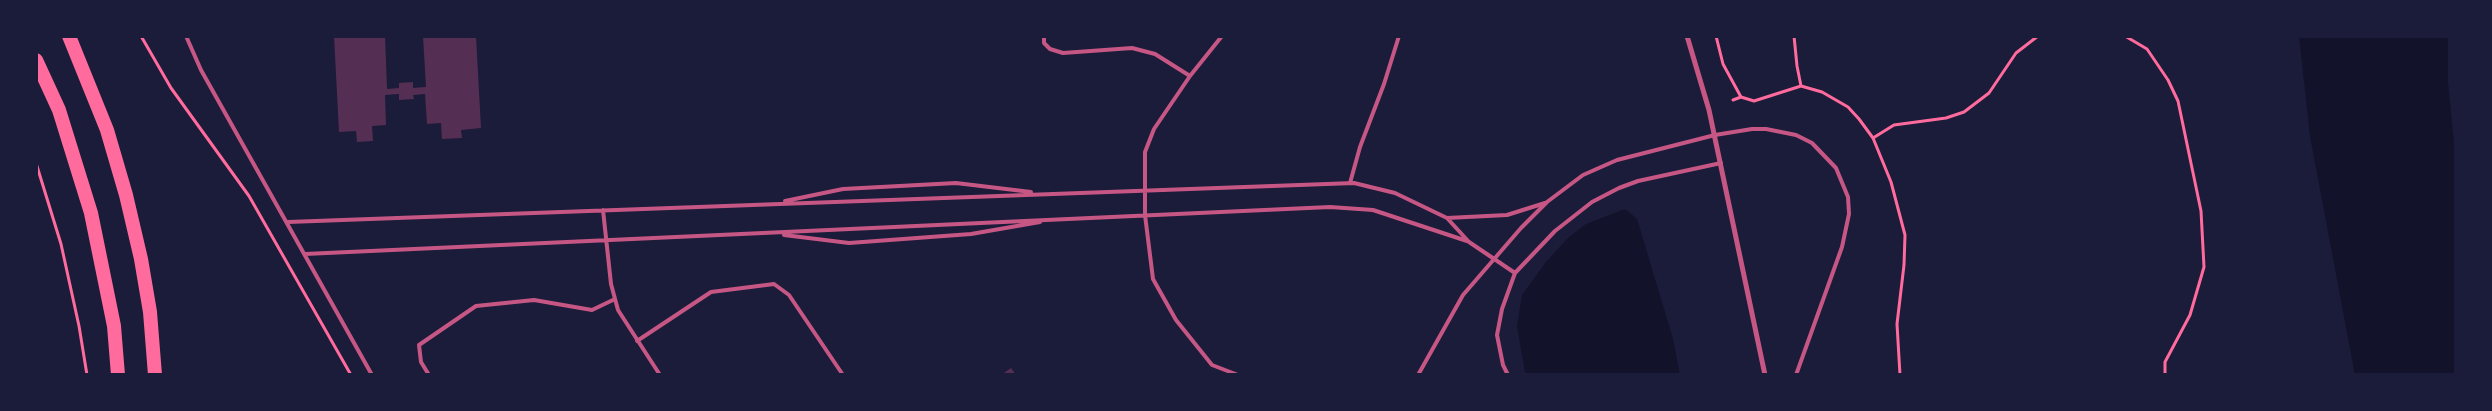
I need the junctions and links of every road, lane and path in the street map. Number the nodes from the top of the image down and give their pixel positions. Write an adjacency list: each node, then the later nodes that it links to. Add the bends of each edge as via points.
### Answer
1 (70, 36): 41 (highway, via 107,130 126,194 150,312)
2 (141, 36): 42 (path, via 171,88 249,196)
3 (186, 36): 30 (lane, via 201,70)
4 (1044, 36): 13 (lane, via 1044,43 1050,49 1063,52 1132,48 1155,54)
5 (1222, 36): 13 (lane)
6 (1399, 36): 21 (lane)
7 (1687, 36): 17 (street)
8 (1716, 36): 15 (path, via 1723,64)
9 (1794, 36): 14 (path)
10 (2038, 36): 18 (path, via 2016,53 1989,94 1964,112 1946,118 1894,125)
11 (2125, 36): 53 (path, via 2147,49 2178,101 2202,211 2204,267 2190,314 2165,362)
12 (36, 60): 40 (highway, via 59,110 92,213 114,326)
13 (1190, 76): 22 (lane, via 1154,129 1145,152)
14 (1801, 86): 15 (path, via 1754,101); 18 (path, via 1822,92 1848,107)
15 (1741, 97): 16 (path)
16 (1733, 100)
17 (1715, 135): 20 (street); 24 (lane, via 1617,160 1583,175); 51 (lane, via 1759,129 1796,135 1812,143 1836,168 1848,197 1849,214 1842,247)
18 (1872, 138): 52 (path, via 1891,182 1905,235 1897,324)
19 (36, 163): 39 (path, via 61,244)
20 (1721, 163): 36 (lane, via 1638,181 1592,202 1555,231); 50 (street)
21 (1350, 183): 22 (lane); 28 (lane, via 1395,193)
22 (1144, 190): 23 (lane); 27 (lane)
23 (1048, 194): 25 (lane); 25 (lane, via 956,183 843,189)
24 (1547, 202): 28 (lane, via 1507,215); 35 (lane)
25 (774, 204): 26 (lane)
26 (603, 210): 30 (lane); 32 (lane)
27 (1145, 215): 29 (lane); 33 (lane, via 1330,207 1373,210); 47 (lane, via 1153,280 1176,320 1212,365)
28 (1447, 218): 33 (lane)
29 (1056, 219): 31 (lane); 31 (lane, via 971,234 849,243)
30 (288, 222): 34 (lane)
31 (772, 233): 32 (lane)
32 (606, 241): 34 (lane); 37 (lane, via 610,284)
33 (1469, 242): 35 (lane)
34 (305, 254): 43 (lane)
35 (1494, 258): 36 (lane); 48 (lane, via 1464,295)
36 (1515, 273): 49 (lane, via 1502,309 1497,336)
37 (615, 299): 38 (lane); 44 (lane, via 592,310 534,300 476,306 419,345 421,362)
38 (636, 341): 45 (lane); 46 (lane, via 711,292 774,284 789,296)
39 (87, 375)
40 (118, 375)
41 (155, 375)
42 (351, 375)
43 (372, 375)
44 (429, 375)
45 (660, 375)
46 (843, 375)
47 (1238, 375)
48 (1418, 375)
49 (1508, 375)
50 (1765, 375)
51 (1796, 375)
52 (1900, 375)
53 (2165, 375)

